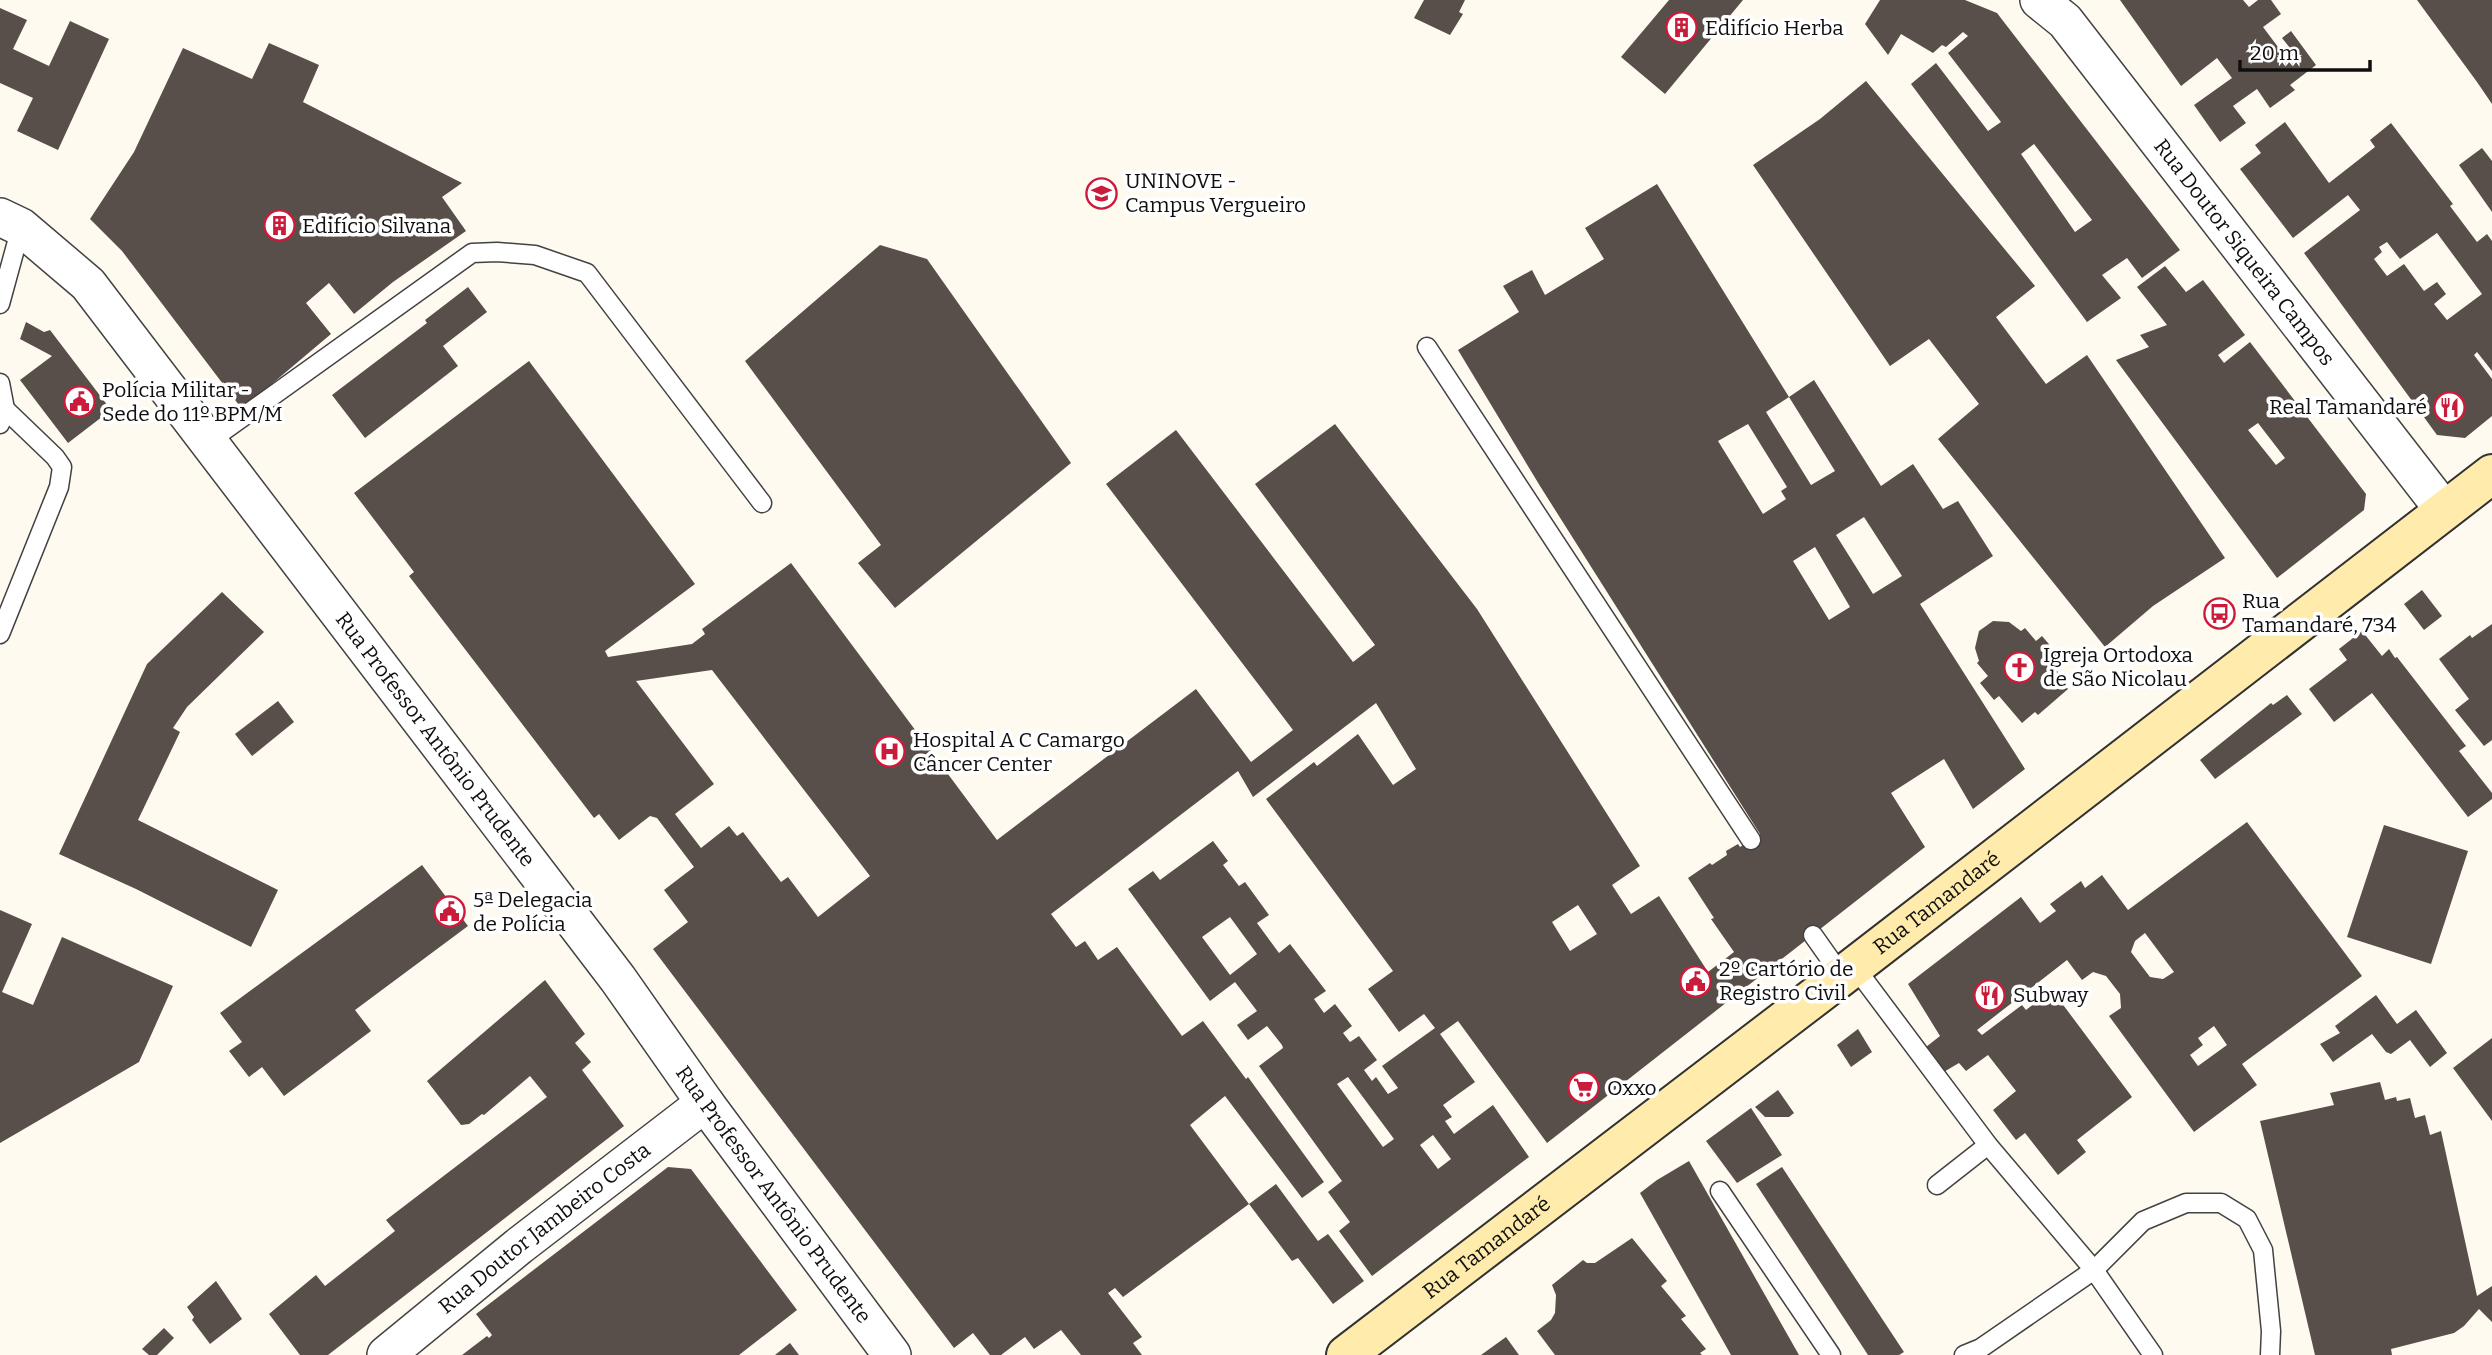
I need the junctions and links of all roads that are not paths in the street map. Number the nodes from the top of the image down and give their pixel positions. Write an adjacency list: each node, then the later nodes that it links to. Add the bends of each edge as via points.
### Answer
1 (2039, 0): 10 (street, Rua Doutor Siqueira Campos, via 2065,21)
2 (11, 222): 3 (lane); 7 (street, Rua Professor Antônio Prudente, via 88,284)
3 (0, 304)
4 (1427, 347): 12 (lane)
5 (0, 383): 6 (lane)
6 (3, 416): 11 (lane, via 62,467 59,487)
7 (208, 442): 9 (lane, via 472,253 535,255 587,273); 15 (street, Rua Professor Antônio Prudente, via 618,979)
8 (2492, 474): 10 (street, Rua Tamandaré)
9 (762, 503)
10 (2444, 510): 14 (street, Rua Tamandaré)
11 (0, 634)
12 (1751, 840)
13 (1813, 935): 14 (lane)
14 (1848, 971): 16 (lane); 22 (street, Rua Tamandaré)
15 (705, 1103): 20 (street, Rua Doutor Jambeiro Costa); 21 (street, Rua Professor Antônio Prudente)
16 (1988, 1145): 17 (lane); 19 (lane)
17 (1937, 1185)
18 (1720, 1191): 23 (lane)
19 (2094, 1270): 24 (lane); 25 (lane); 26 (lane, via 2143,1221 2186,1203 2221,1203 2247,1219 2263,1250)
20 (386, 1355)
21 (892, 1355)
22 (1346, 1355)
23 (1831, 1355)
24 (1964, 1355)
25 (2152, 1355)
26 (2270, 1355)

